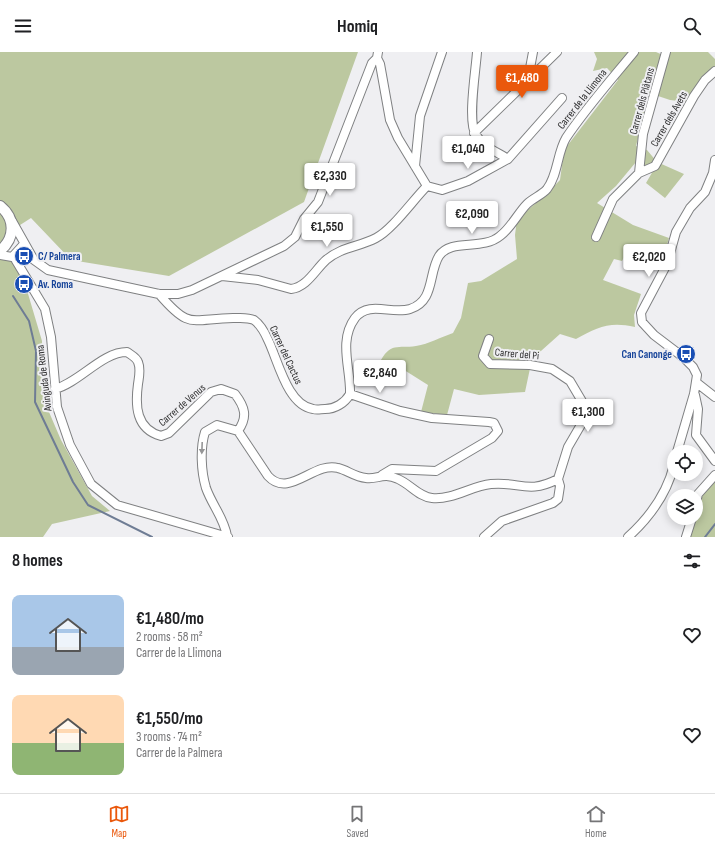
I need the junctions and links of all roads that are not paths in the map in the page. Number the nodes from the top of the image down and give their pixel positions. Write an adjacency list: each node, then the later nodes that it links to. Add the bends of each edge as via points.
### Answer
1 (442, 52): 14 (street, via 420,116)
2 (477, 52): 11 (street, via 472,120)
3 (533, 52): 9 (street)
4 (557, 52): 9 (street)
5 (634, 52): 30 (street, Carrer de la Llimona, via 565,139 547,189 528,203 501,236 488,244 450,247 440,256 429,292 420,303 410,309 391,311 372,308 356,316 350,326 346,346)
6 (666, 52): 15 (street, Carrer dels Plàtans, via 643,134)
7 (377, 55): 14 (street, via 390,120); 25 (street, via 318,202 304,219 295,237 284,246)
8 (715, 71): 15 (street, Carrer dels Avets, via 694,96 655,166)
9 (528, 79): 11 (street)
10 (562, 98): 12 (street)
11 (474, 133): 12 (street, via 481,142)
12 (508, 159): 16 (street, via 468,181 442,190)
13 (715, 160): 28 (street, via 705,192 690,208 676,232 667,264 641,313 642,322 654,336 693,367)
14 (414, 166): 16 (street)
15 (639, 173): 19 (street, via 613,199)
16 (427, 186): 25 (street, via 378,238 343,249 326,260 297,288)
17 (0, 206): 18 (street)
18 (10, 217): 20 (street, via 12,231); 21 (street)
19 (596, 237)
20 (9, 242): 21 (street, via 15,238); 22 (street); 24 (street, Avinguda de Roma, via 9,248)
21 (24, 243): 24 (street); 26 (street, via 38,264 55,273)
22 (0, 251)
23 (0, 255): 24 (street)
24 (17, 258): 29 (street, Avinguda de Roma, via 48,321)
25 (221, 276): 26 (street, via 185,292)
26 (159, 294): 30 (street, Carrer del Cactus, via 183,319 194,321 244,317 254,321 263,329 292,394 312,409 329,409 342,403)
27 (489, 339): 38 (street, Carrer del Pi, via 483,356 490,364 530,365 552,369 570,381 583,404 582,423 568,447)
28 (697, 383): 31 (street); 32 (street)
29 (55, 388): 33 (street, Carrer de Venus, via 66,386 112,355 127,352 134,357 140,368 136,404 147,431 161,436 169,433 211,392 221,389 235,394 244,409 244,423); 42 (street, Avinguda de Roma, via 57,407 70,445 92,484 110,500 117,505)
30 (350, 394): 36 (street, via 400,411 432,418 489,422 496,426 498,431 492,438 436,471 392,469)
31 (694, 394): 34 (street); 35 (street, via 698,409 696,435)
32 (715, 397)
33 (238, 431): 36 (street, via 274,482 282,485 337,467 368,479); 42 (street, one-way to 42, via 217,425 205,432 203,439 202,460 206,488 226,526)
34 (679, 445)
35 (715, 461)
36 (382, 475): 38 (street, via 397,478 431,498 455,495 490,484 539,488)
37 (715, 475): 40 (street)
38 (558, 479): 43 (street, Carrer del Pi, via 560,493 554,503 502,521)
39 (668, 481): 44 (street, via 645,520)
40 (702, 489)
41 (690, 525): 45 (street)
42 (227, 537)
43 (484, 537)
44 (628, 537)
45 (686, 537)

